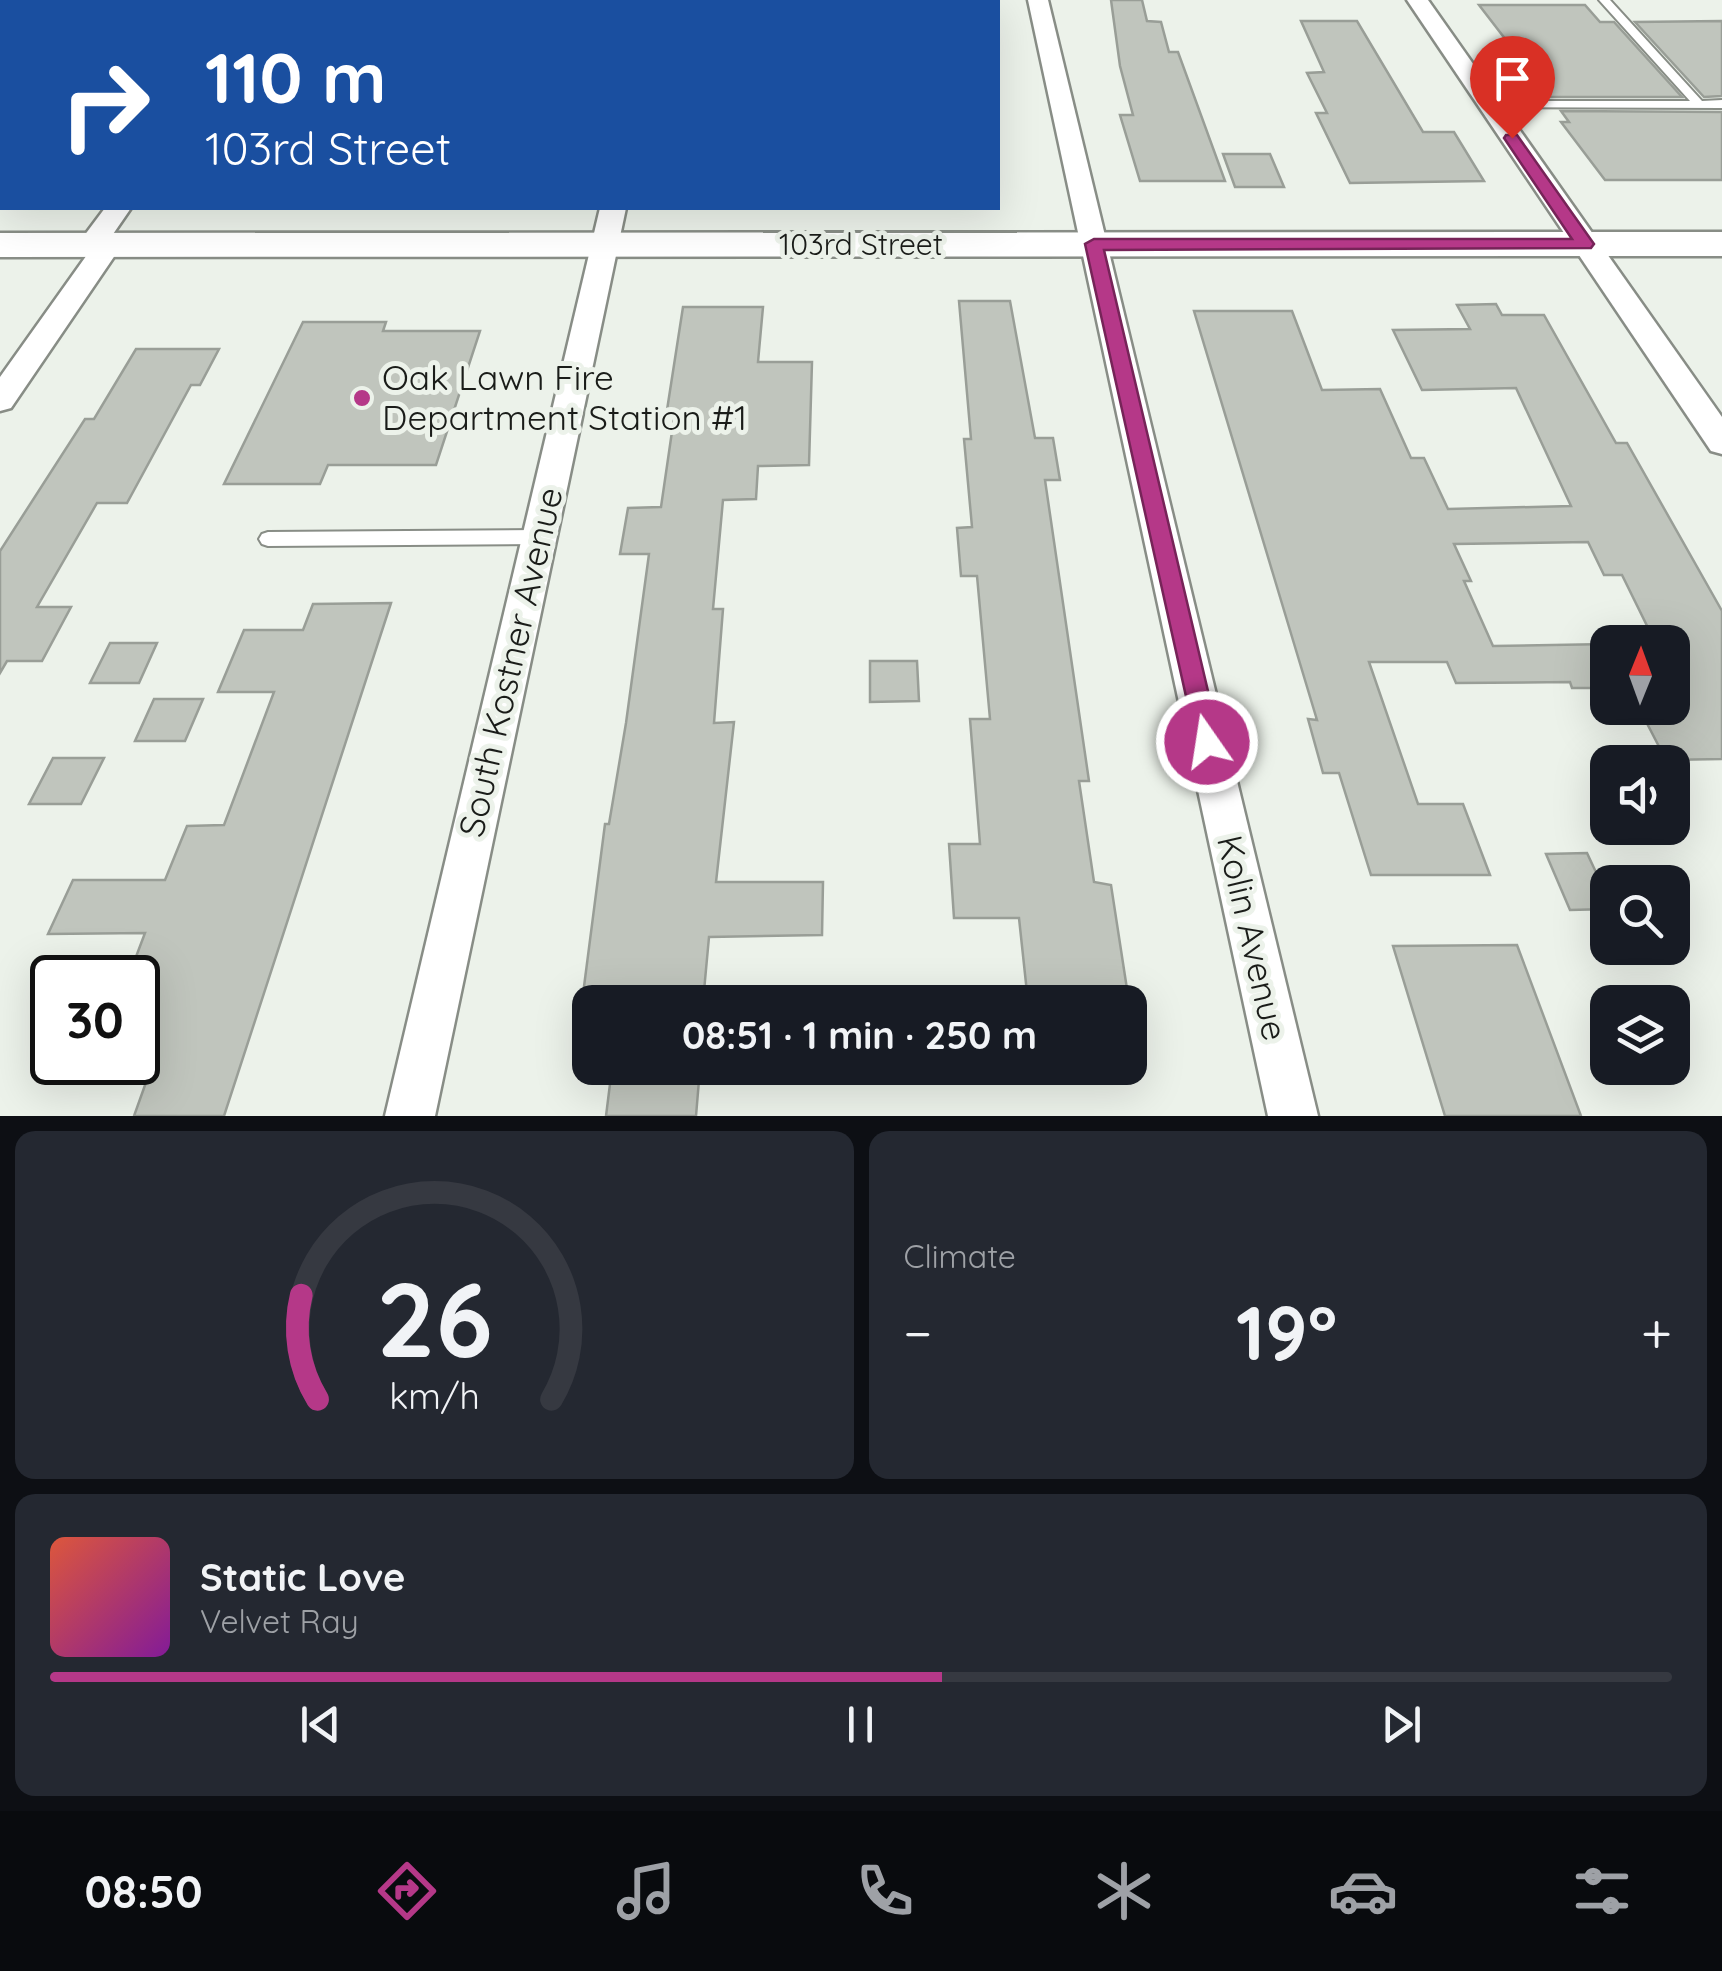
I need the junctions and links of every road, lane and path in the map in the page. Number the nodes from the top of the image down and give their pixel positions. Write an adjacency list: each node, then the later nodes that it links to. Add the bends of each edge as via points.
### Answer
1 (1038, 0): 9 (street, Kolin Avenue)
2 (1416, 0): 6 (street)
3 (1604, 0): 4 (lane)
4 (1699, 104): 5 (lane); 6 (lane)
5 (1722, 104)
6 (1489, 105): 10 (street)
7 (609, 226): 8 (main road, 103rd Street); 9 (main road, 103rd Street); 15 (street, South Kostner Avenue)
8 (106, 232): 12 (main road, 103rd Street); 13 (street)
9 (1094, 244): 10 (main road, 103rd Street); 18 (street, Kolin Avenue)
10 (1585, 244): 11 (main road, 103rd Street); 14 (street)
11 (1722, 244)
12 (0, 245)
13 (0, 400)
14 (1722, 442)
15 (540, 536): 16 (lane); 17 (street, South Kostner Avenue)
16 (268, 539)
17 (410, 1116)
18 (1292, 1116)

